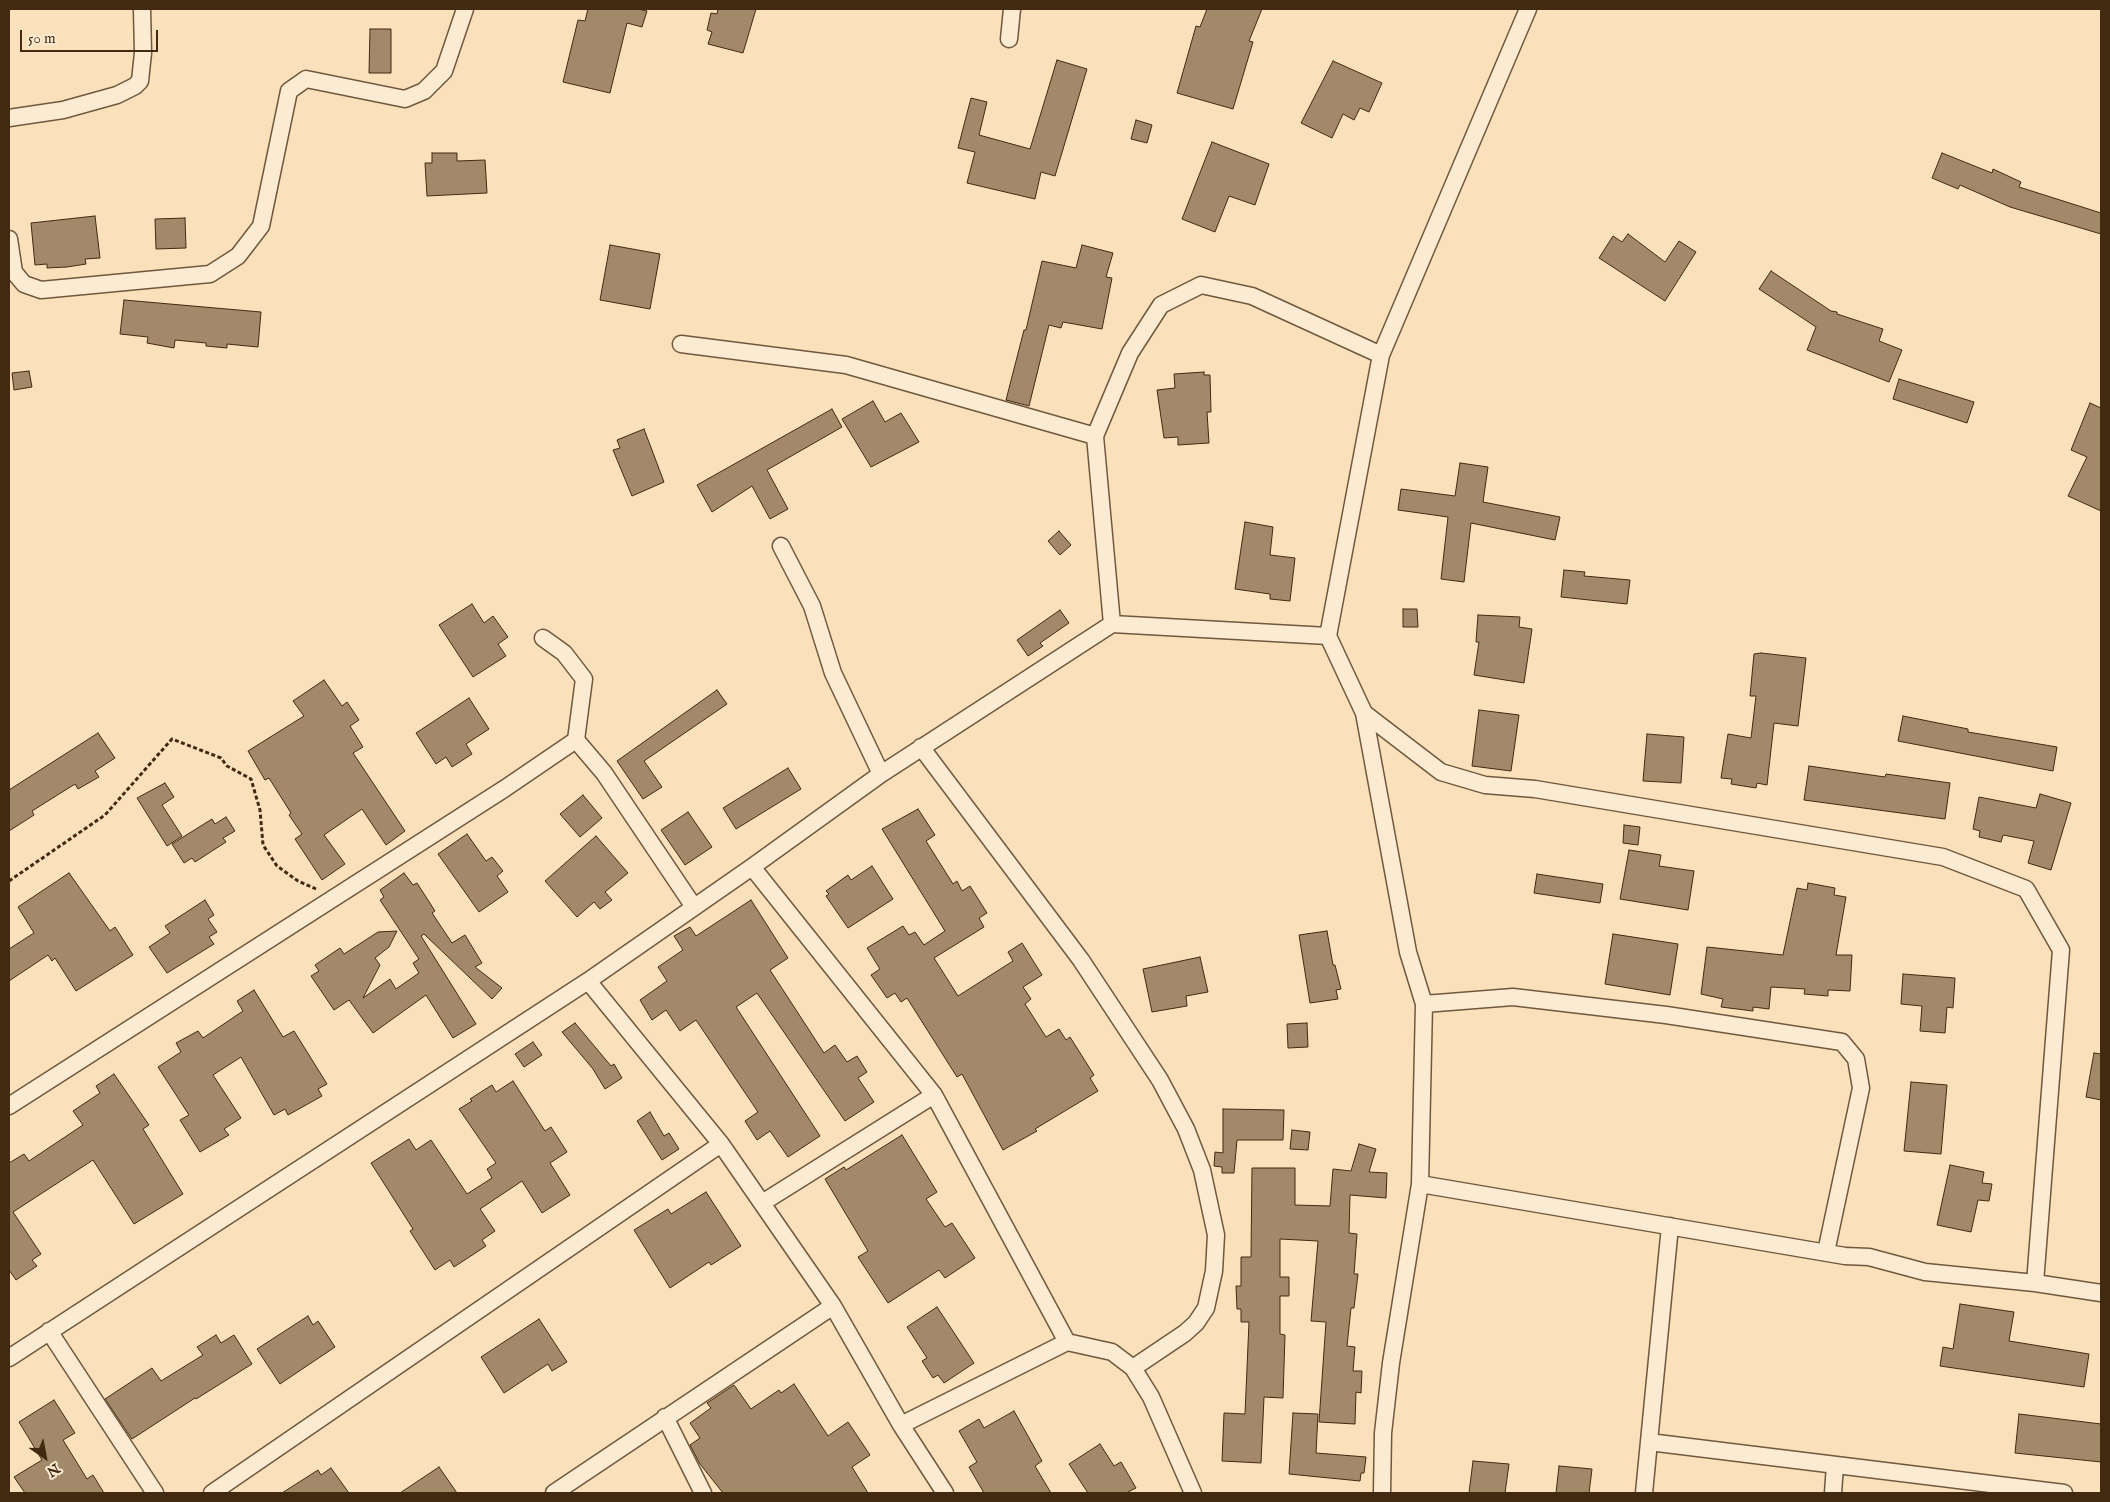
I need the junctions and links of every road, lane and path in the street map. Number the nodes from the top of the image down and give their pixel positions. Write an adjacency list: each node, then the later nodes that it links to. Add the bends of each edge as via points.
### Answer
1 (142, 9): 6 (street, via 143,53 140,81 135,86 117,95 63,110)
2 (465, 9): 7 (street, via 444,71 424,90 405,99 306,79 289,91 261,226 238,256 210,274 41,290 24,284 14,272)
3 (1012, 9): 5 (street)
4 (1528, 9): 9 (street)
5 (1009, 39)
6 (9, 118)
7 (9, 239)
8 (681, 344): 10 (street, via 846,365)
9 (1381, 356): 10 (street, via 1252,296 1201,285 1161,305 1130,353); 13 (street)
10 (1095, 436): 12 (street)
11 (781, 546): 18 (street, via 812,606 833,672)
12 (1112, 624): 13 (street); 17 (street)
13 (1328, 636): 15 (street)
14 (543, 638): 16 (street, via 564,653 584,679)
15 (1364, 713): 24 (street, via 1408,952); 32 (street, via 1441,772 1485,786 1535,789 1943,856 2026,889 2061,950)
16 (576, 740): 21 (street); 22 (street, via 604,773)
17 (922, 747): 18 (street); 38 (street, via 1081,960 1160,1080 1186,1129 1202,1170 1216,1235 1214,1271 1206,1308 1185,1333)
18 (881, 774): 19 (street)
19 (752, 867): 22 (street); 25 (street)
20 (9, 881): 21 (path, via 105,815 172,739 221,758 227,766 251,779 260,810 263,845 277,866 298,881)
21 (335, 898): 26 (street)
22 (694, 907): 23 (street)
23 (588, 982): 27 (street); 35 (street)
24 (1424, 1004): 28 (street); 31 (street, via 1513,998 1666,1015 1842,1042 1856,1059 1860,1088)
25 (934, 1095): 29 (street); 36 (street)
26 (9, 1106)
27 (721, 1144): 29 (street); 44 (street)
28 (1420, 1184): 30 (street); 49 (street, via 1390,1364 1383,1433)
29 (762, 1203): 34 (street)
30 (1670, 1226): 31 (street); 41 (street)
31 (1826, 1252): 32 (street, via 1869,1257 1926,1272)
32 (2034, 1283): 33 (street)
33 (2101, 1293)
34 (833, 1306): 39 (street); 40 (street)
35 (50, 1331): 37 (street); 43 (street)
36 (1067, 1342): 38 (street, via 1112,1352); 40 (street)
37 (11, 1351)
38 (1133, 1368): 48 (street, via 1151,1397)
39 (665, 1417): 45 (street); 46 (street)
40 (901, 1424): 47 (street)
41 (1649, 1442): 42 (street); 50 (street)
42 (1836, 1465): 51 (street); 52 (street)
43 (155, 1493)
44 (212, 1493)
45 (554, 1493)
46 (703, 1493)
47 (945, 1493)
48 (1193, 1493)
49 (1382, 1493)
50 (1644, 1493)
51 (1833, 1493)
52 (2055, 1493)

